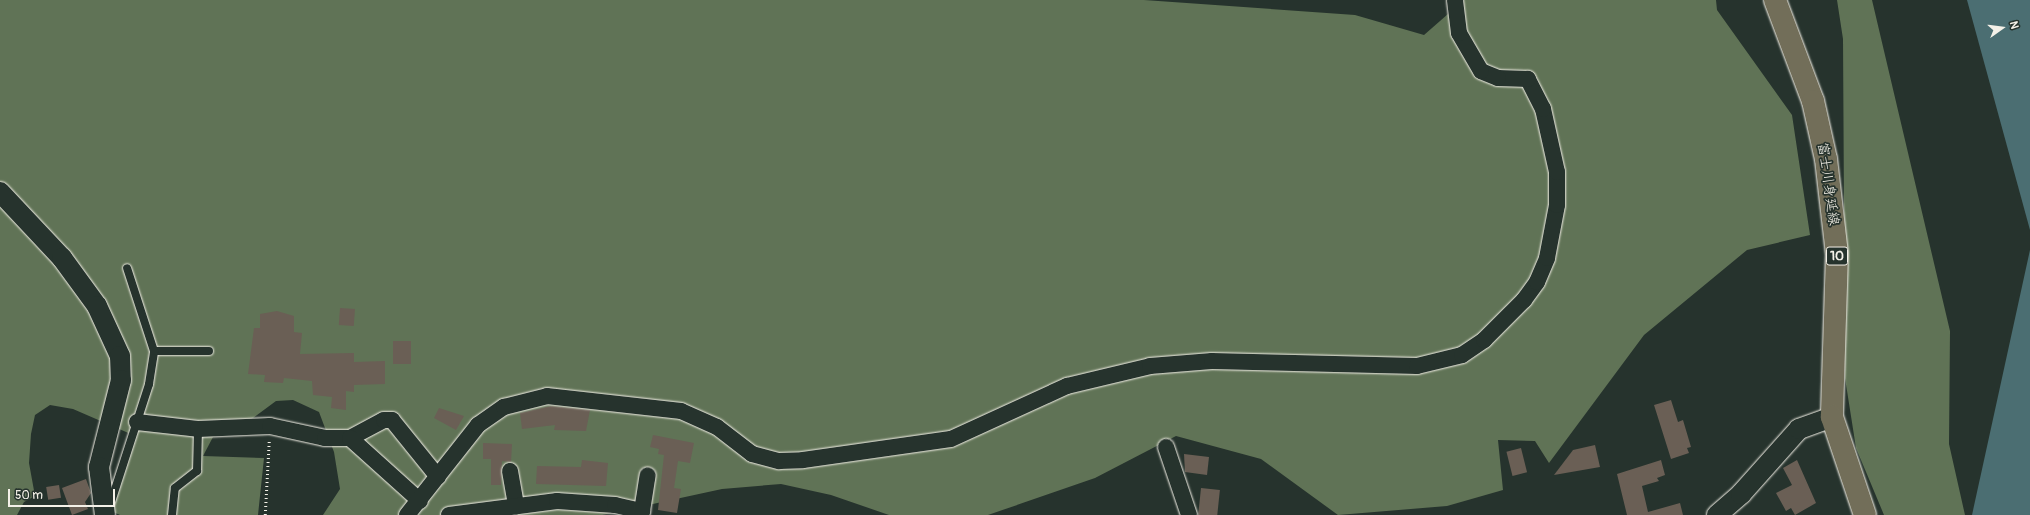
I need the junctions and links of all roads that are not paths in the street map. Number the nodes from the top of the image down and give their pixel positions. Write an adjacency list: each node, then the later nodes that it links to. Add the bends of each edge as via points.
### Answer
1 (1455, 0): 14 (street, via 1459,33 1481,71 1498,78 1528,79 1543,109 1557,172 1557,205 1547,258 1536,282 1524,300 1484,340 1462,355 1417,366 1212,361 1150,366 1067,386 951,439 803,460 779,461 752,454 717,427 681,410 547,396 504,407 478,425)
2 (1775, 0): 7 (main road, 富士川身延線 / 10, via 1813,101 1826,159 1837,254)
3 (0, 192): 17 (street, via 62,258 93,300 120,356 121,380 99,467)
4 (126, 268): 5 (lane)
5 (154, 351): 6 (lane); 8 (lane)
6 (209, 351)
7 (1832, 417): 22 (street, via 1799,429 1741,494); 23 (main road, 富士川身延線 / 10)
8 (137, 422): 9 (street); 17 (lane)
9 (198, 429): 10 (street, via 270,426 325,438); 18 (lane, via 197,471 174,488)
10 (350, 438): 14 (street, via 384,420 392,420); 15 (street)
11 (1166, 447): 21 (street)
12 (510, 471): 16 (street)
13 (648, 475): 16 (street, via 642,511 615,505 557,501)
14 (438, 477): 15 (street)
15 (420, 501): 19 (street)
16 (509, 509): 20 (street)
17 (106, 515)
18 (172, 515)
19 (407, 515)
20 (449, 515)
21 (1189, 515)
22 (1717, 515)
23 (1864, 515)

